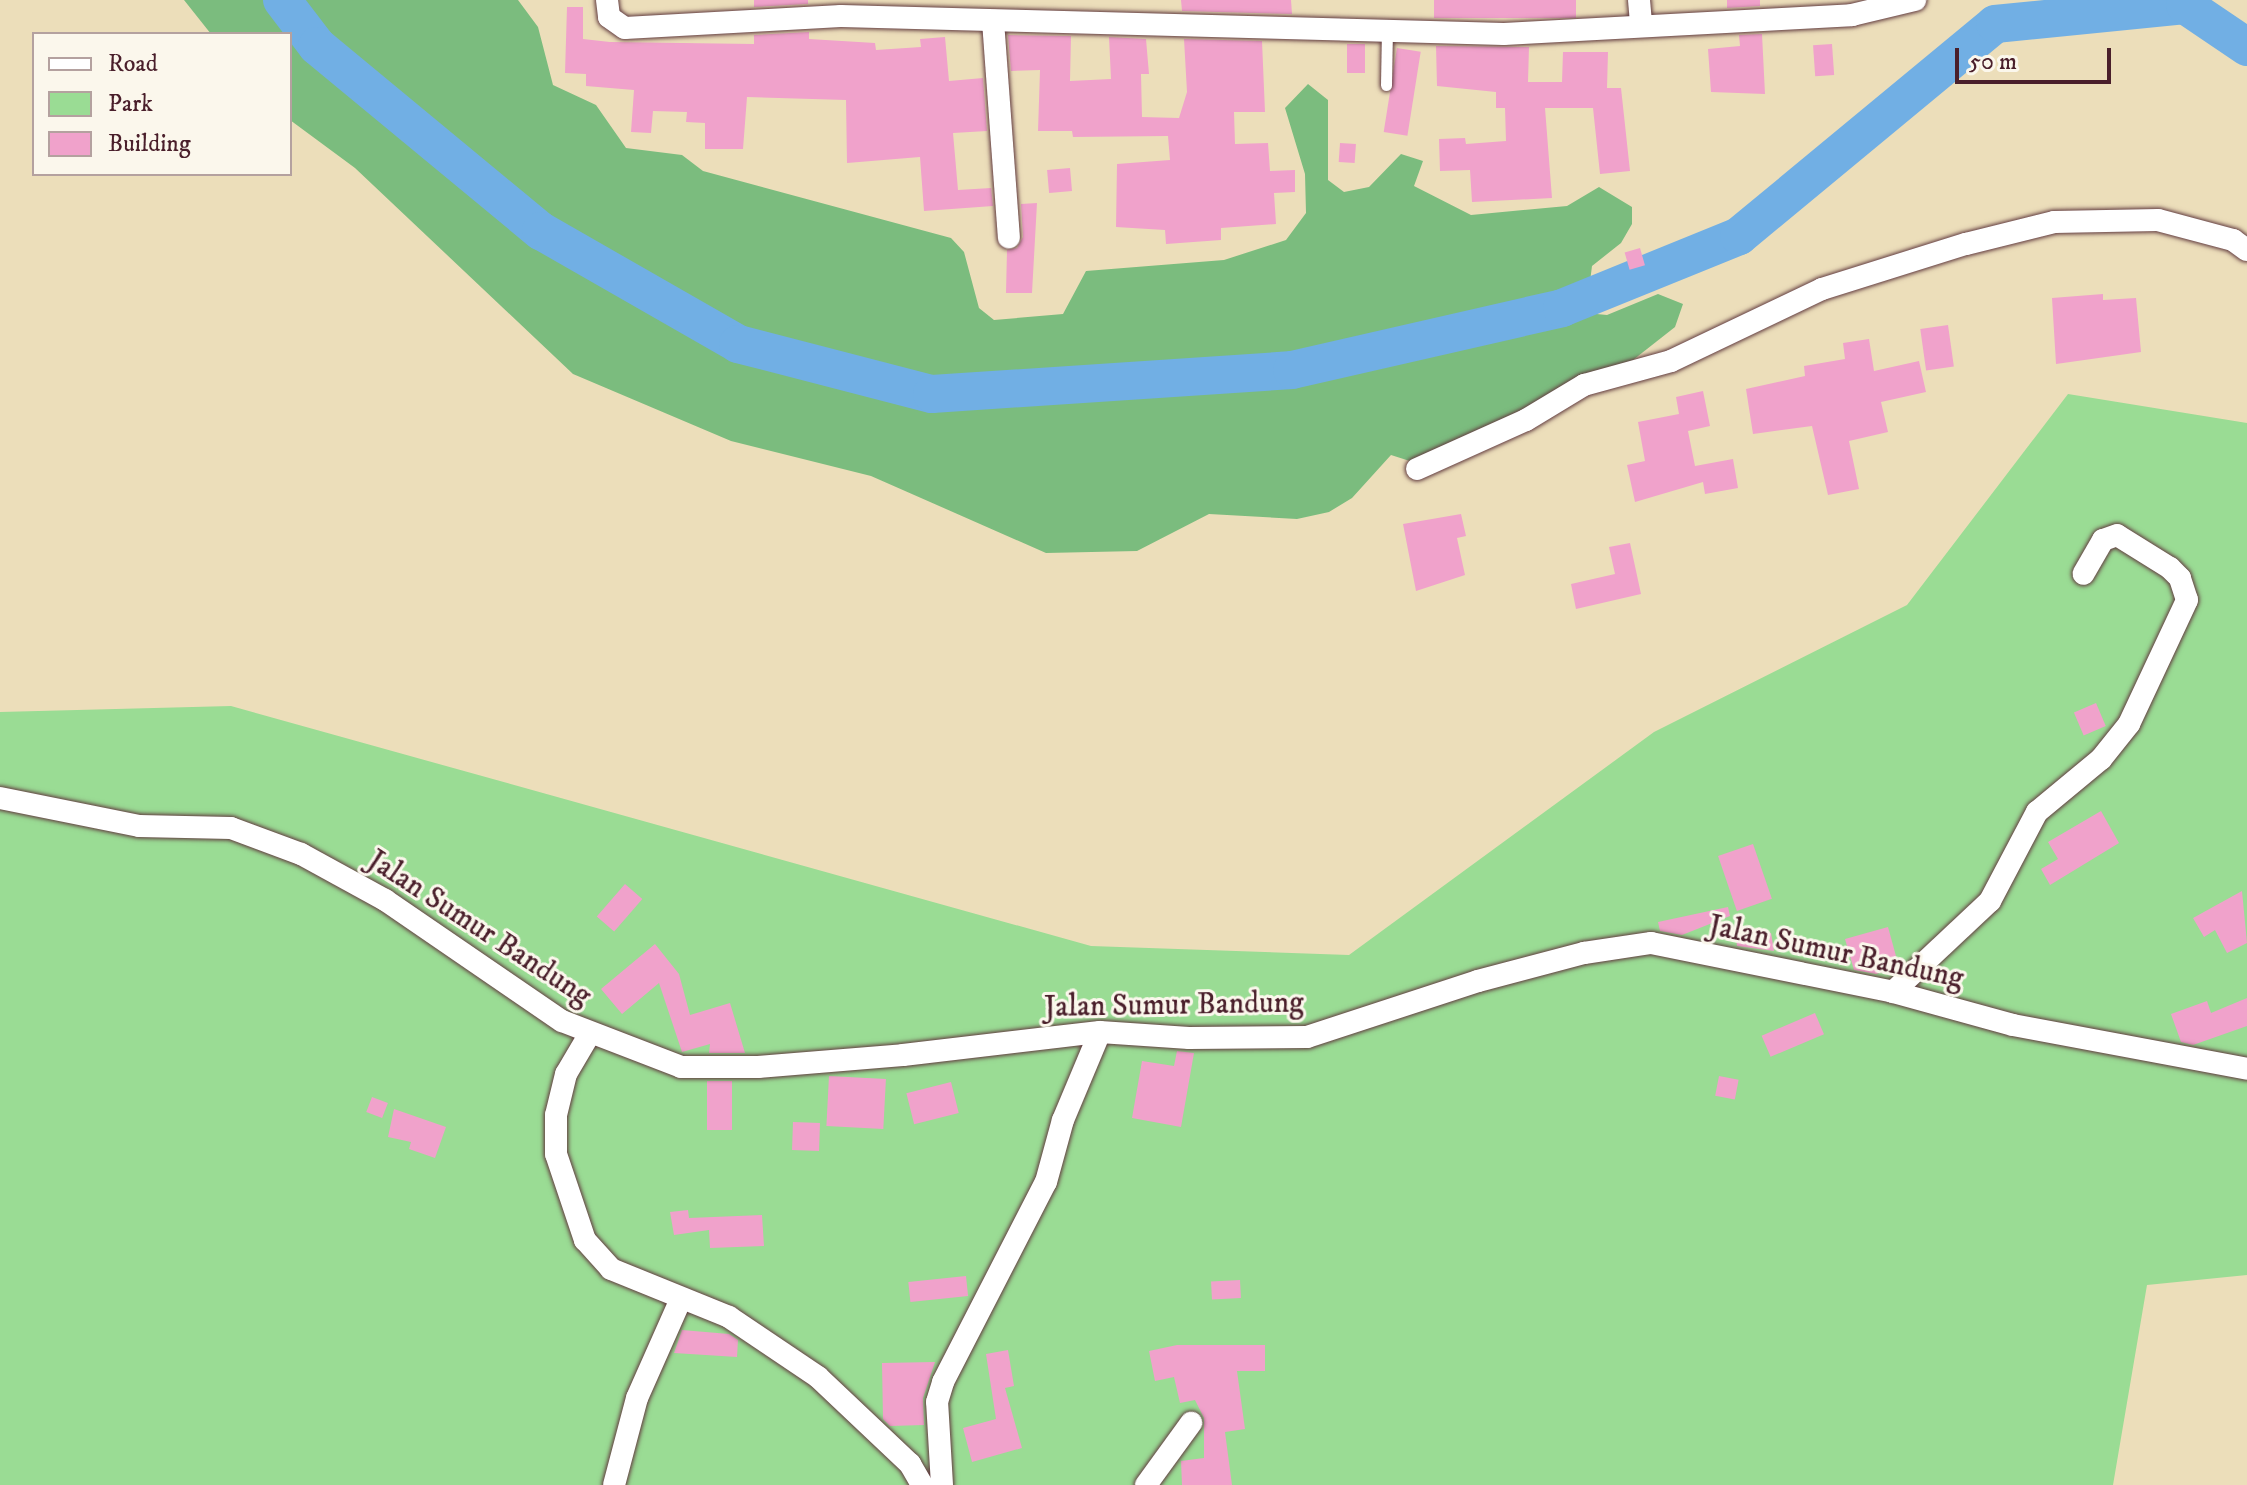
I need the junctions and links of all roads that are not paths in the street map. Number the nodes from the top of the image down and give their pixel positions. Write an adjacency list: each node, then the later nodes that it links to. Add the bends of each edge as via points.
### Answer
1 (607, 0): 4 (street, via 609,17 625,28 841,16)
2 (1639, 0): 5 (street)
3 (1915, 0): 5 (street, via 1852,15)
4 (993, 21): 6 (street); 8 (street)
5 (1641, 25): 6 (street, via 1504,34)
6 (1387, 29): 7 (lane)
7 (1386, 85)
8 (1009, 237)
9 (2247, 250): 10 (street, via 2233,240 2158,220 2054,222 1966,244 1822,289 1671,361 1584,385 1526,420)
10 (1417, 469)
11 (2083, 574): 13 (street, via 2103,540 2117,535 2170,568 2180,578 2187,600 2129,724 2101,759 2037,812 1990,901)
12 (0, 798): 15 (street, Jalan Sumur Bandung, via 139,826 231,828 301,854 385,900)
13 (1893, 992): 14 (street, Jalan Sumur Bandung, via 1651,943 1584,953 1478,981 1307,1037); 16 (street, Jalan Sumur Bandung, via 2013,1025)
14 (1100, 1032): 15 (street, Jalan Sumur Bandung, via 903,1055 720,1068 681,1067); 21 (street, via 1063,1120 1046,1182 943,1382 937,1402)
15 (589, 1035): 17 (street, via 566,1074 556,1115 556,1154 567,1195 585,1240 611,1269)
16 (2247, 1069)
17 (680, 1301): 19 (street, via 637,1398); 20 (street, via 729,1317 818,1377 910,1464)
18 (1191, 1423): 22 (street)
19 (614, 1485)
20 (922, 1485)
21 (942, 1485)
22 (1146, 1485)

